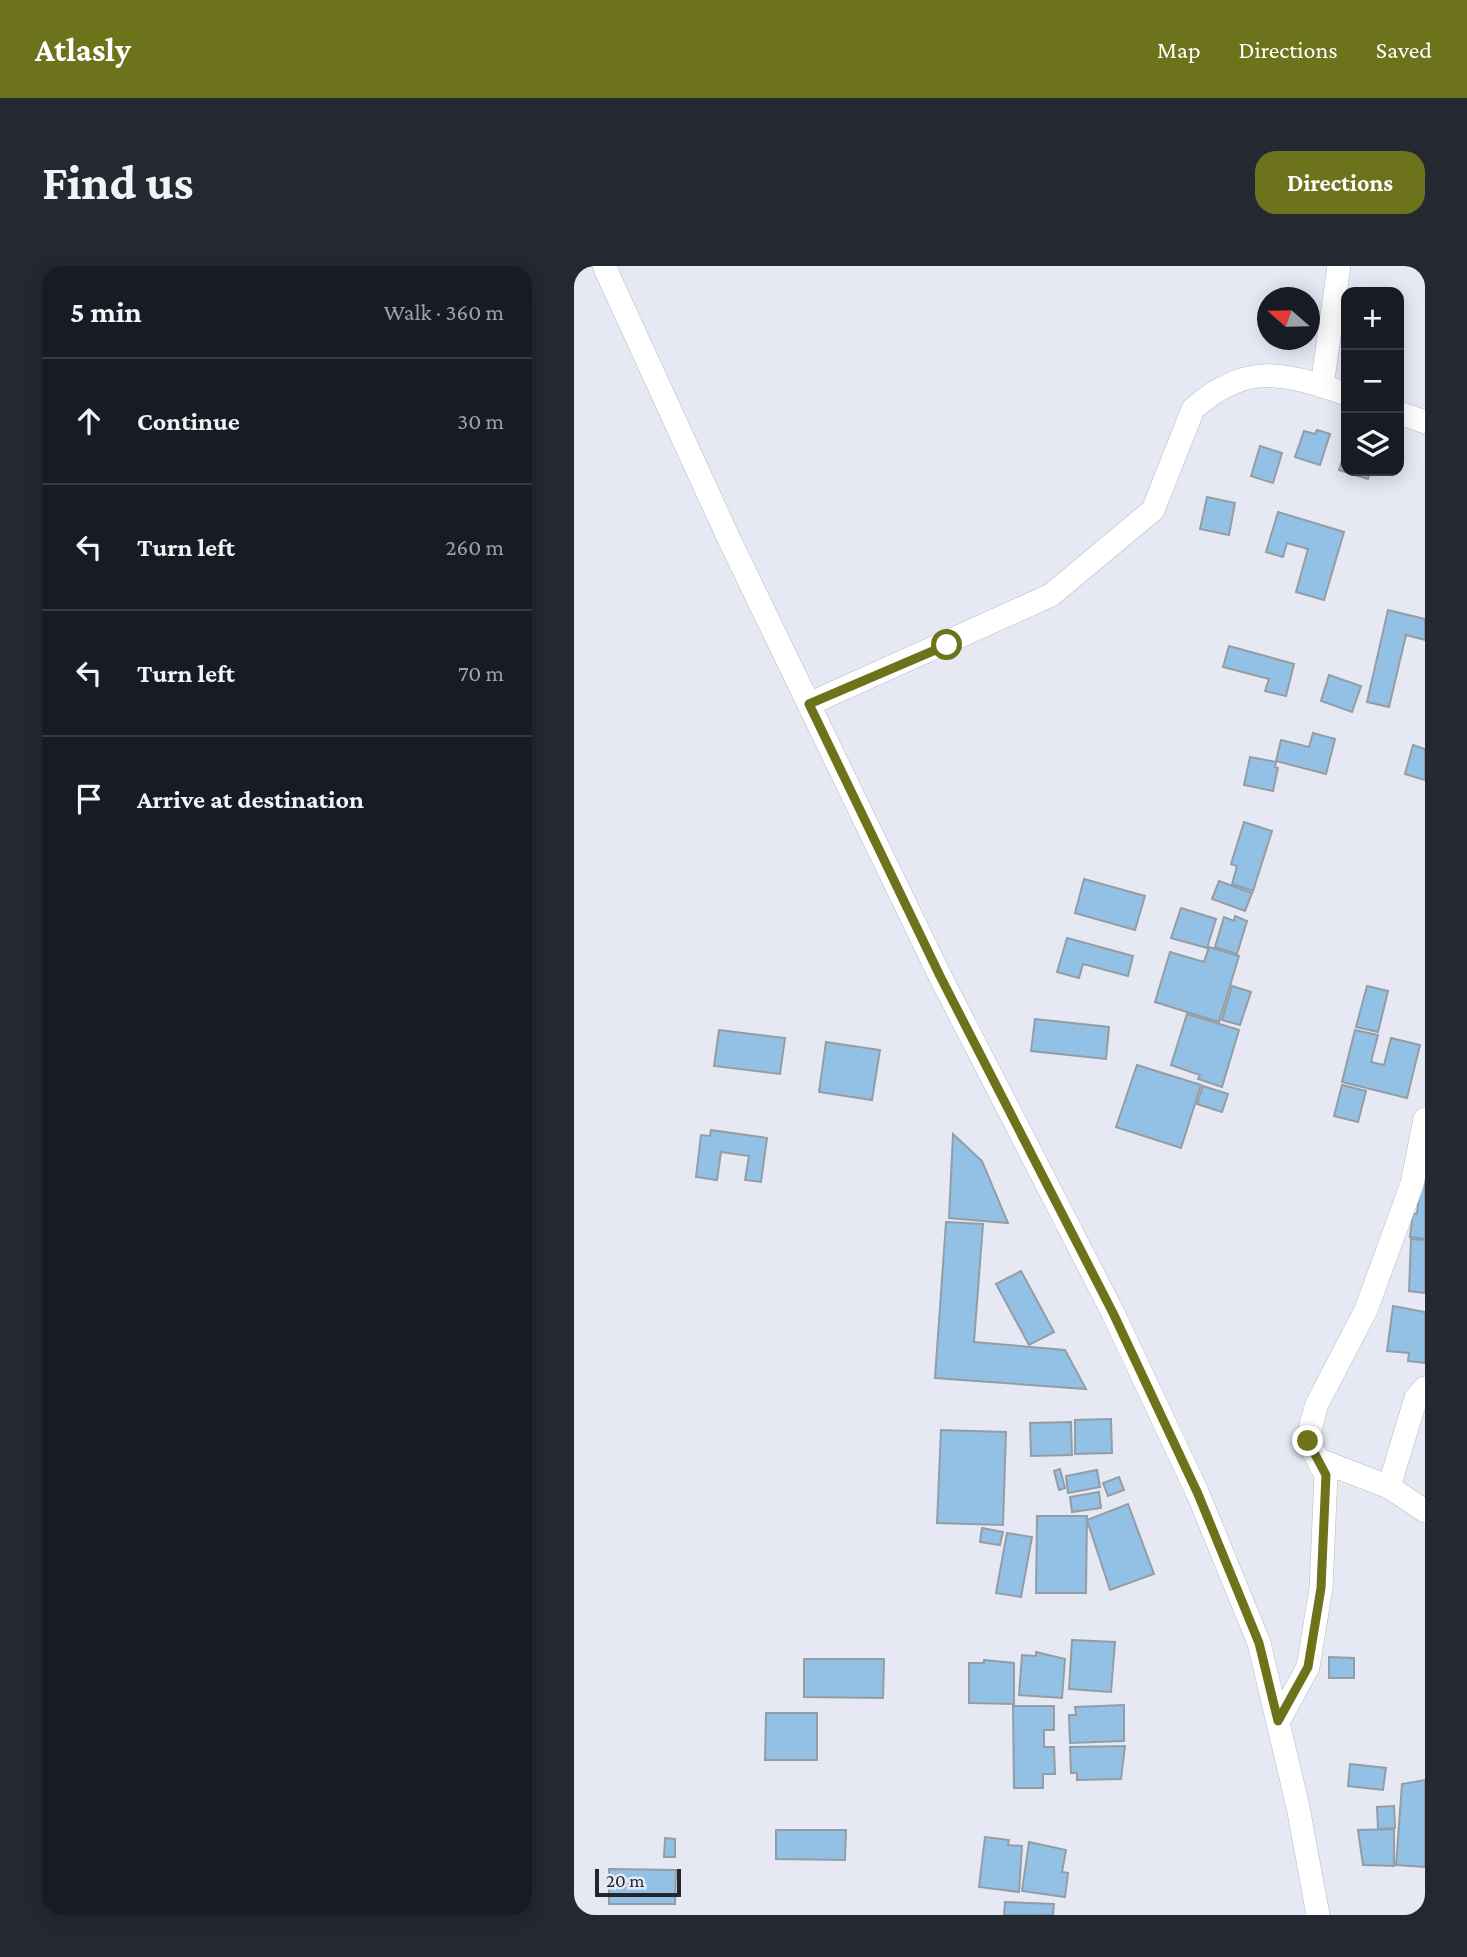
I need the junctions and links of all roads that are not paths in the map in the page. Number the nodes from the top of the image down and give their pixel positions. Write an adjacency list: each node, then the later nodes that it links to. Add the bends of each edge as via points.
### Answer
1 (604, 266): 7 (street)
2 (1339, 266): 3 (street)
3 (1322, 386): 4 (street); 7 (street, via 1269,373 1205,397 1193,409 1153,510 1052,595)
4 (1341, 392)
5 (1404, 415): 6 (street)
6 (1425, 422)
7 (809, 704): 13 (street, via 940,976 1113,1313 1198,1494 1259,1643)
8 (1425, 1119): 10 (street, via 1412,1184 1366,1310 1317,1404 1308,1441)
9 (1425, 1388): 11 (street, via 1416,1398)
10 (1319, 1460): 11 (street); 13 (street, via 1326,1475 1321,1588 1312,1648 1308,1667)
11 (1389, 1487): 12 (street)
12 (1425, 1511)
13 (1278, 1721): 14 (street)
14 (1318, 1915)

